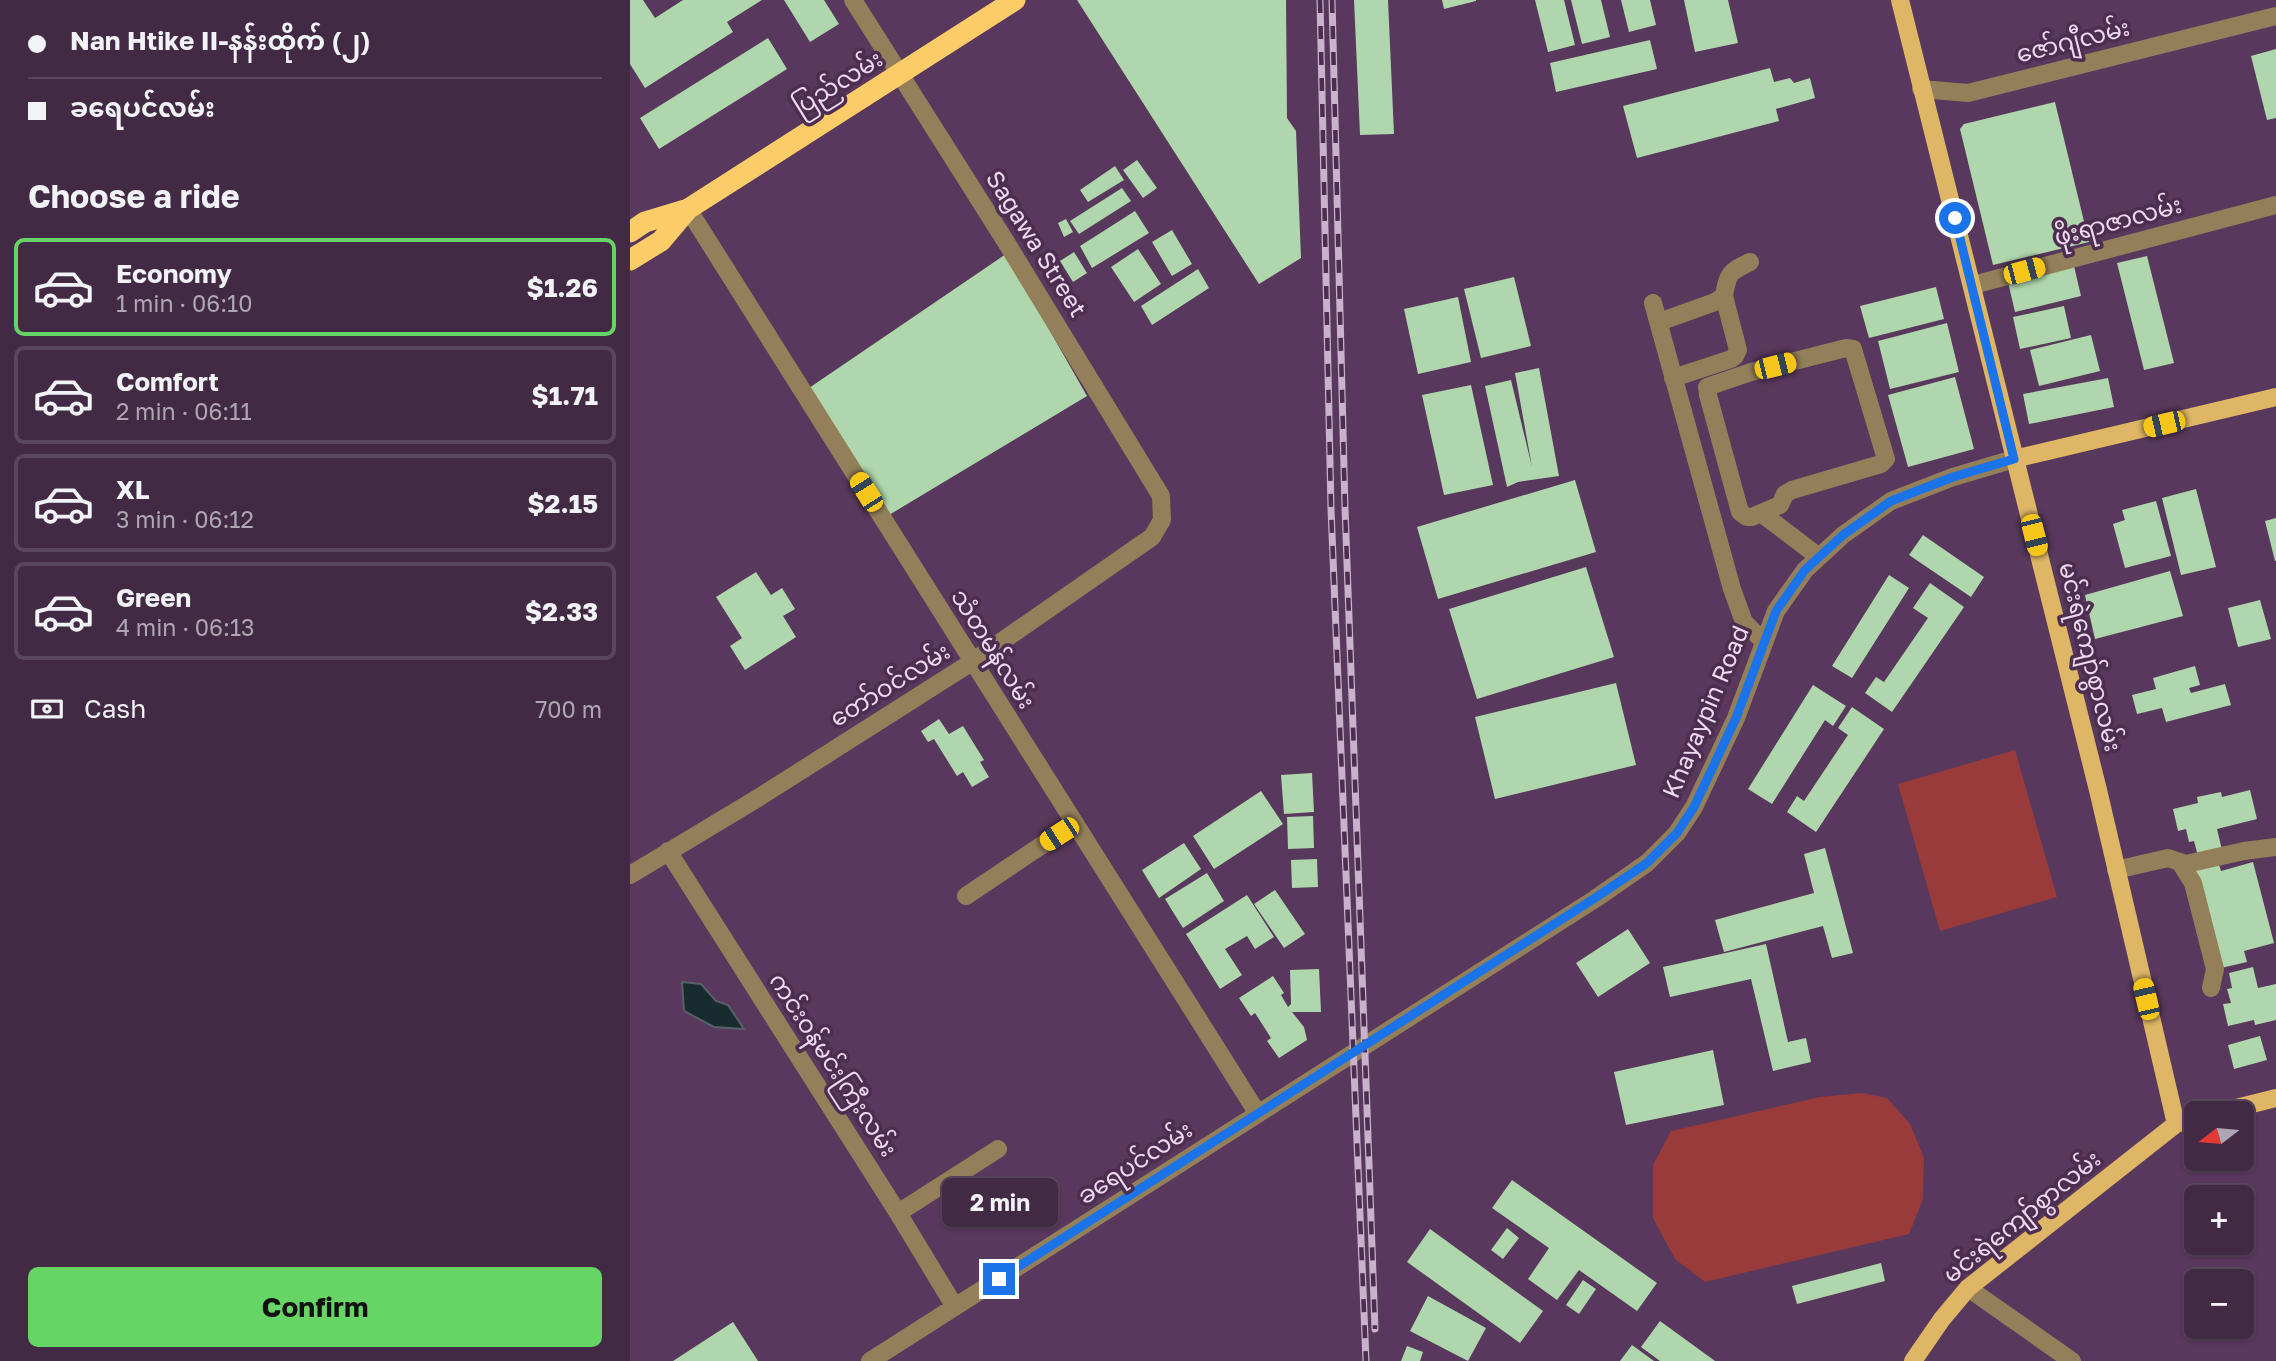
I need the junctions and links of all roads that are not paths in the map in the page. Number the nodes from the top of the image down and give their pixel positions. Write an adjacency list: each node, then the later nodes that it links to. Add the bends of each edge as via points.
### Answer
1 (853, 0): 5 (street, Sagawa Street)
2 (1015, 0): 5 (highway, ပြည်လမ်း)
3 (1900, 0): 6 (main road, မင်းရဲကျော်စွာလမ်း)
4 (2276, 16): 6 (street, ဇော်ဂျီလမ်း, via 1968,93)
5 (900, 75): 8 (highway, ပြည်လမ်း); 20 (street, Sagawa Street, via 1161,496)
6 (1922, 89): 12 (main road, မင်းရဲကျော်စွာလမ်း)
7 (2276, 205): 12 (street, ဖိုးရာဇာလမ်း)
8 (688, 209): 9 (highway, ပြည်လမ်း, via 645,222); 10 (highway, ပြည်လမ်း, via 661,241); 23 (street, သံတမန်လမ်း)
9 (630, 232)
10 (630, 260)
11 (1750, 262): 13 (street, via 1728,276)
12 (1973, 285): 18 (main road, မင်းရဲကျော်စွာလမ်း)
13 (1724, 296): 15 (street); 16 (street, via 1738,351 1735,356)
14 (1653, 303): 15 (street)
15 (1659, 322): 16 (street)
16 (1673, 378): 22 (street, via 1732,589 1744,622)
17 (2276, 397): 18 (main road)
18 (2014, 459): 21 (street, Khayaypin Road, via 1891,501); 28 (main road, မင်းရဲကျော်စွာလမ်း)
19 (1761, 513): 19 (street, via 1747,517 1740,512 1707,387 1853,349 1886,459 1792,490 1780,505); 21 (street)
20 (1162, 520): 23 (street, တော်ဝင်လမ်း, via 1152,537)
21 (1819, 557): 22 (street, Khayaypin Road, via 1793,585)
22 (1763, 641): 32 (street, Khayaypin Road, via 1736,718 1694,807 1677,833 1647,863)
23 (972, 662): 24 (street, သံတမန်လမ်း); 26 (street, တော်ဝင်လမ်း)
24 (1075, 823): 30 (street); 35 (street, သံတမန်လမ်း)
25 (2276, 847): 27 (street)
26 (668, 852): 29 (street, တော်ဝင်လမ်း); 39 (street, ကင်းဝန်မင်းကြီးလမ်း)
27 (2181, 864): 28 (street, via 2168,858); 31 (street, via 2193,883 2215,969)
28 (2116, 870): 37 (main road, မင်းရဲကျော်စွာလမ်း)
29 (630, 875)
30 (966, 896)
31 (2211, 988)
32 (1320, 1074): 35 (street, ခရေပင်လမ်း)
33 (2276, 1098): 34 (main road)
34 (2254, 1104)
35 (1258, 1114): 41 (street, ခရေပင်လမ်း)
36 (2184, 1122): 37 (main road, မင်းရဲကျော်စွာလမ်း)
37 (2176, 1124): 40 (main road, မင်းရဲကျော်စွာလမ်း)
38 (998, 1149): 39 (street)
39 (898, 1213): 41 (street, ကင်းဝန်မင်းကြီးလမ်း)
40 (1968, 1288): 43 (main road, မင်းရဲကျော်စွာလမ်း); 44 (street)
41 (955, 1307): 42 (street, ခရေပင်လမ်း)
42 (870, 1361)
43 (1913, 1361)
44 (2072, 1361)

